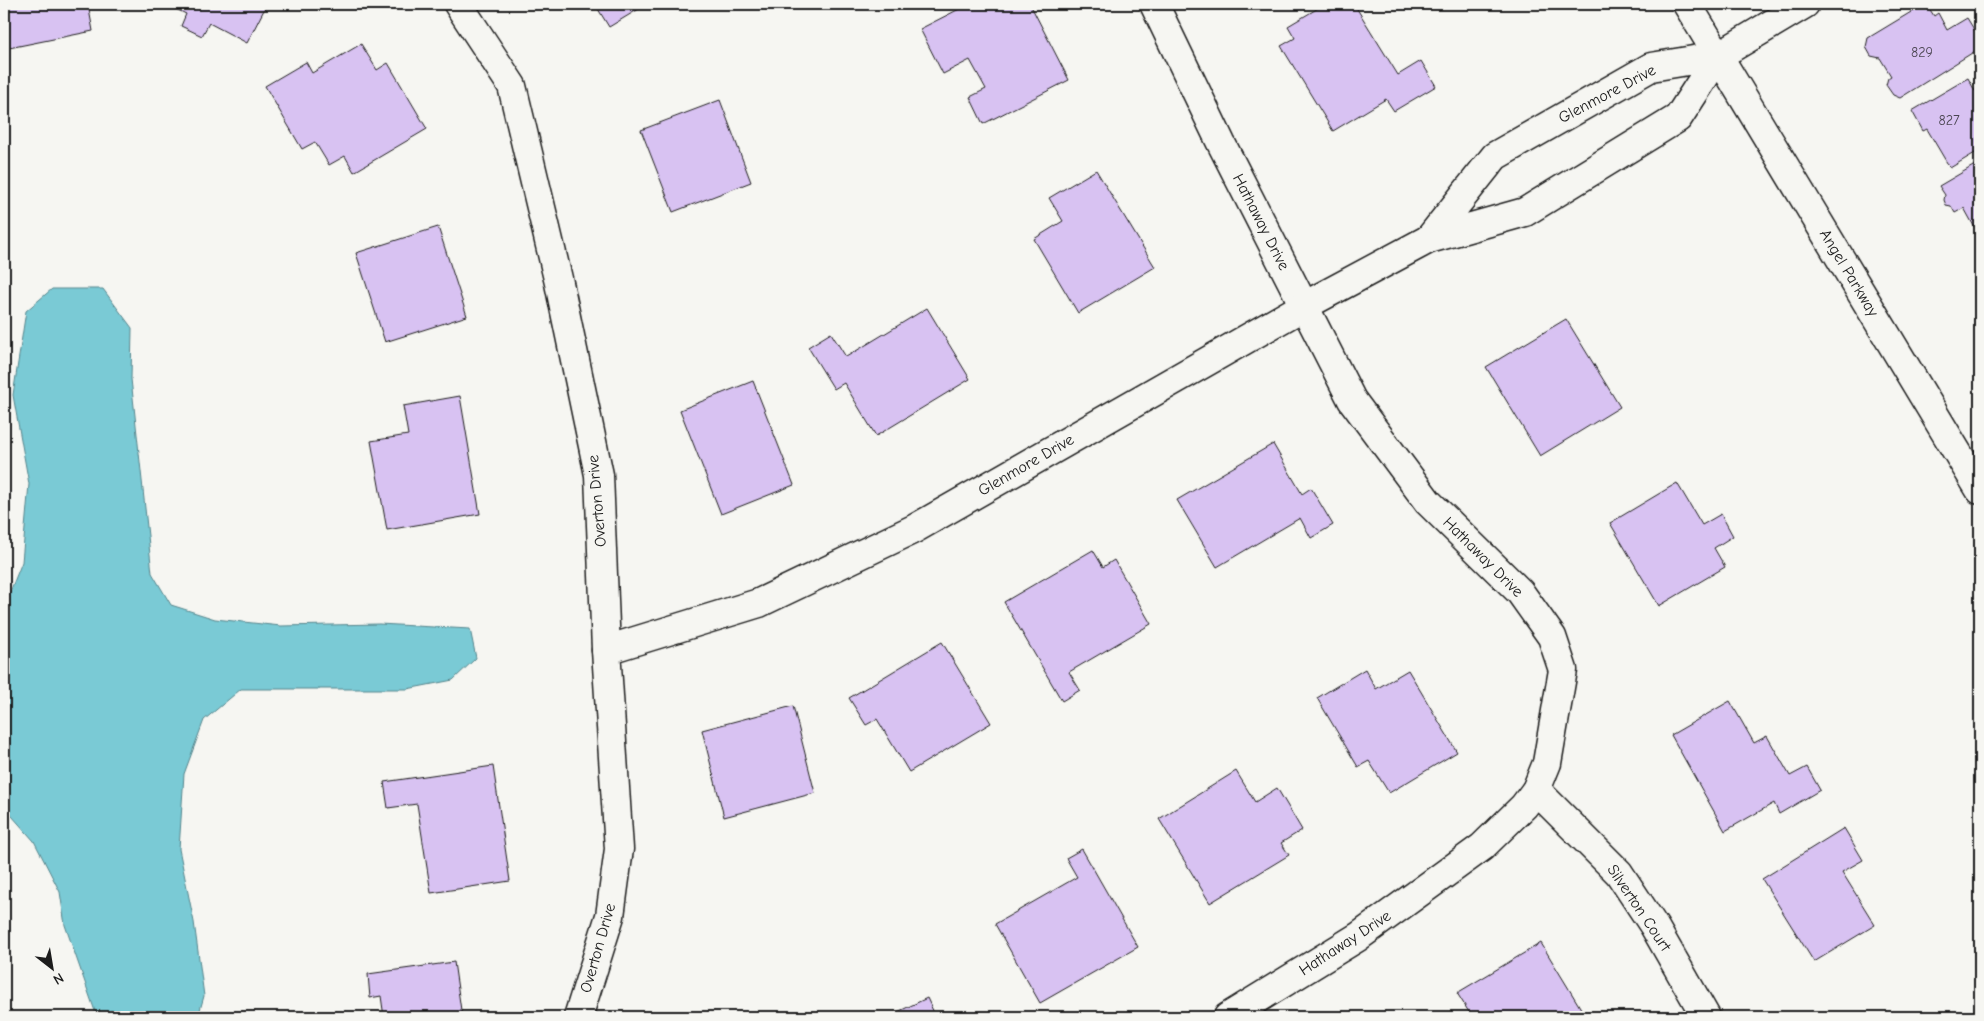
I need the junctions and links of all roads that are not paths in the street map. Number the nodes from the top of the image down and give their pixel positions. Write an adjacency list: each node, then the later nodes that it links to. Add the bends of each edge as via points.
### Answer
1 (458, 4): 9 (street, Overton Drive, via 512,86 556,274 599,475)
2 (1154, 4): 7 (street, Hathaway Drive)
3 (1687, 4): 5 (street, Angel Parkway)
4 (1805, 4): 5 (street)
5 (1718, 56): 6 (street, Glenmore Drive, via 1678,118 1525,212); 6 (street, Glenmore Drive, via 1651,67 1495,156); 8 (street, Angel Parkway)
6 (1429, 239): 7 (street, Glenmore Drive)
7 (1304, 306): 9 (street, Glenmore Drive, via 914,529 759,603); 10 (street, Hathaway Drive, via 1352,400 1422,494 1520,592 1552,637 1563,670 1547,763)
8 (1980, 490)
9 (606, 650): 11 (street, Overton Drive, via 619,849 610,916)
10 (1536, 790): 12 (street, Hathaway Drive, via 1482,848 1358,937); 13 (street, Silverton Court, via 1619,873 1654,926)
11 (578, 1017)
12 (1228, 1017)
13 (1706, 1017)

